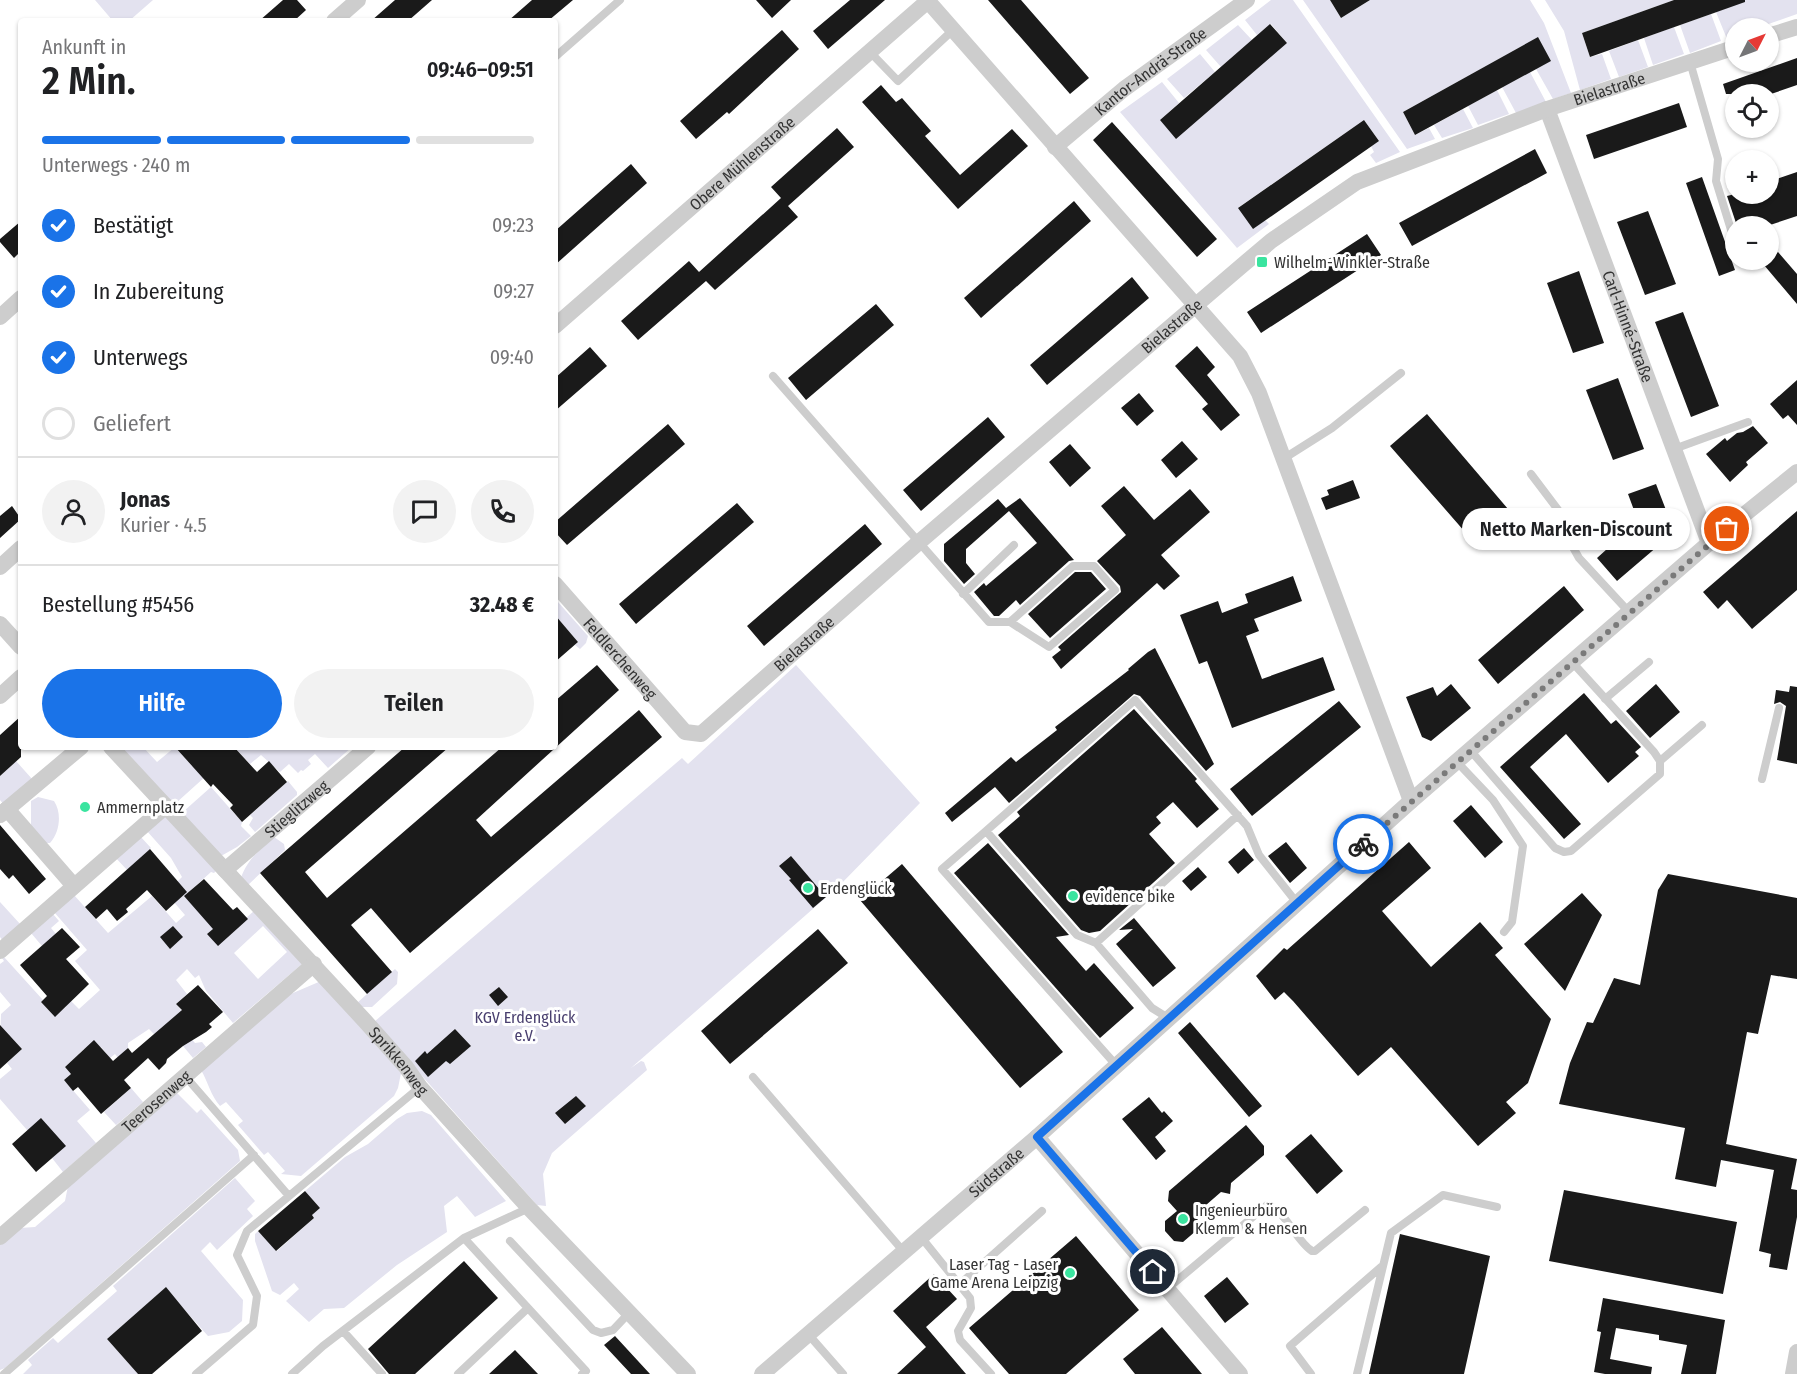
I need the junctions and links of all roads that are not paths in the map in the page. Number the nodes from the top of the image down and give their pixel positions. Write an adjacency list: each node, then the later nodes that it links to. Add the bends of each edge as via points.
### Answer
1 (358, 0): 5 (street)
2 (620, 0): 11 (lane)
3 (928, 0): 7 (street); 10 (street, Obere Mühlenstraße)
4 (1246, 0): 14 (street, Kantor-Andrä-Straße, via 1124,89)
5 (337, 18)
6 (1797, 27): 8 (street)
7 (953, 30): 10 (lane, via 898,81); 14 (street)
8 (1779, 33)
9 (1725, 51): 12 (street, Bielastraße)
10 (870, 52): 19 (street, Obere Mühlenstraße)
11 (558, 54)
12 (1690, 62): 13 (street, Bielastraße); 15 (lane, via 1718,159 1716,181)
13 (1547, 109): 17 (street, Bielastraße, via 1357,182 1271,242); 23 (street, Carl-Hinné-Straße)
14 (1055, 147): 17 (street)
15 (1727, 216)
16 (18, 301): 18 (street)
17 (1195, 307): 24 (street, via 1240,356 1259,393); 27 (street, Bielastraße)
18 (0, 317)
19 (558, 323)
20 (1401, 373): 24 (lane, via 1332,428)
21 (773, 376): 27 (lane)
22 (1748, 422): 23 (lane)
23 (1674, 449): 28 (street, Carl-Hinné-Straße)
24 (1283, 459): 53 (street)
25 (1797, 472): 28 (street, Südstraße)
26 (1531, 474): 34 (lane, via 1562,515 1565,533 1579,558)
27 (918, 543): 33 (lane); 45 (street, Bielastraße, via 701,734)
28 (1709, 543): 34 (street, Südstraße)
29 (1014, 545): 33 (lane)
30 (18, 551): 31 (street)
31 (0, 567)
32 (558, 587): 45 (street, Feldlerchenweg)
33 (963, 594): 35 (lane, via 989,622)
34 (1629, 612): 38 (street, Südstraße)
35 (1010, 622): 35 (lane, via 1073,566 1094,566 1115,590 1049,646)
36 (0, 624): 37 (street)
37 (18, 644)
38 (1572, 662): 42 (lane); 49 (street, Südstraße)
39 (1649, 662): 42 (lane)
40 (18, 680): 41 (street)
41 (0, 696)
42 (1605, 699): 50 (lane)
43 (1779, 708): 52 (lane)
44 (1702, 725): 50 (lane)
45 (685, 732)
46 (77, 750): 55 (street)
47 (114, 750): 54 (street, Sprikkenweg)
48 (365, 750): 58 (street, Stieglitzweg)
49 (1470, 750): 50 (lane, via 1555,848 1564,852 1660,774); 51 (street, Südstraße)
50 (1660, 761)
51 (1457, 762): 53 (street, Südstraße); 61 (lane, via 1493,800 1523,846 1512,922)
52 (1762, 779)
53 (1411, 801): 60 (street, Südstraße)
54 (166, 806): 58 (street, Sprikkenweg); 59 (street)
55 (3, 812): 59 (street)
56 (1238, 815): 57 (lane, via 1135,700); 60 (lane, via 1259,855); 62 (lane)
57 (986, 831): 62 (lane, via 1077,935); 66 (lane, via 942,869)
58 (225, 870): 64 (street, Sprikkenweg)
59 (74, 886): 63 (street)
60 (1297, 903): 65 (street, Südstraße)
61 (1504, 932)
62 (1096, 943): 65 (lane, via 1152,1008)
63 (0, 951)
64 (314, 964): 67 (street, Teerosenweg); 69 (street, Sprikkenweg)
65 (1168, 1018): 66 (street, Südstraße)
66 (1116, 1065): 70 (street, Südstraße)
67 (185, 1076): 71 (lane); 77 (street, Teerosenweg)
68 (753, 1077): 81 (lane)
69 (420, 1087): 72 (lane); 74 (street, Sprikkenweg)
70 (1037, 1137): 78 (street, Südstraße); 84 (street)
71 (254, 1155): 72 (lane); 90 (lane)
72 (289, 1196): 91 (lane, via 247,1231 237,1255 257,1296 253,1325)
73 (1497, 1207): 82 (lane, via 1443,1195 1391,1233)
74 (529, 1208): 79 (lane); 86 (street, Sprikkenweg)
75 (1365, 1210): 84 (lane, via 1312,1251 1274,1207 1267,1205)
76 (1042, 1211): 83 (lane)
77 (0, 1237)
78 (921, 1237): 81 (street, Südstraße); 83 (lane)
79 (464, 1238): 85 (lane); 87 (lane)
80 (510, 1241): 86 (lane, via 593,1330 601,1334 613,1330)
81 (904, 1252): 88 (street, Südstraße)
82 (1382, 1266): 101 (lane, via 1290,1347); 102 (lane)
83 (960, 1284): 99 (lane, via 970,1298 971,1308 958,1331 960,1340)
84 (1167, 1289): 100 (street)
85 (528, 1308): 94 (lane); 95 (lane, via 586,1371)
86 (629, 1313): 96 (street, Sprikkenweg)
87 (343, 1331): 92 (lane); 93 (lane)
88 (808, 1334): 97 (street, Südstraße); 98 (lane)
89 (1797, 1352): 103 (street)
90 (4, 1374)
91 (196, 1374)
92 (292, 1374)
93 (382, 1374)
94 (458, 1374)
95 (582, 1374)
96 (688, 1374)
97 (762, 1374)
98 (843, 1374)
99 (991, 1374)
100 (1240, 1374)
101 (1311, 1374)
102 (1357, 1374)
103 (1793, 1374)

